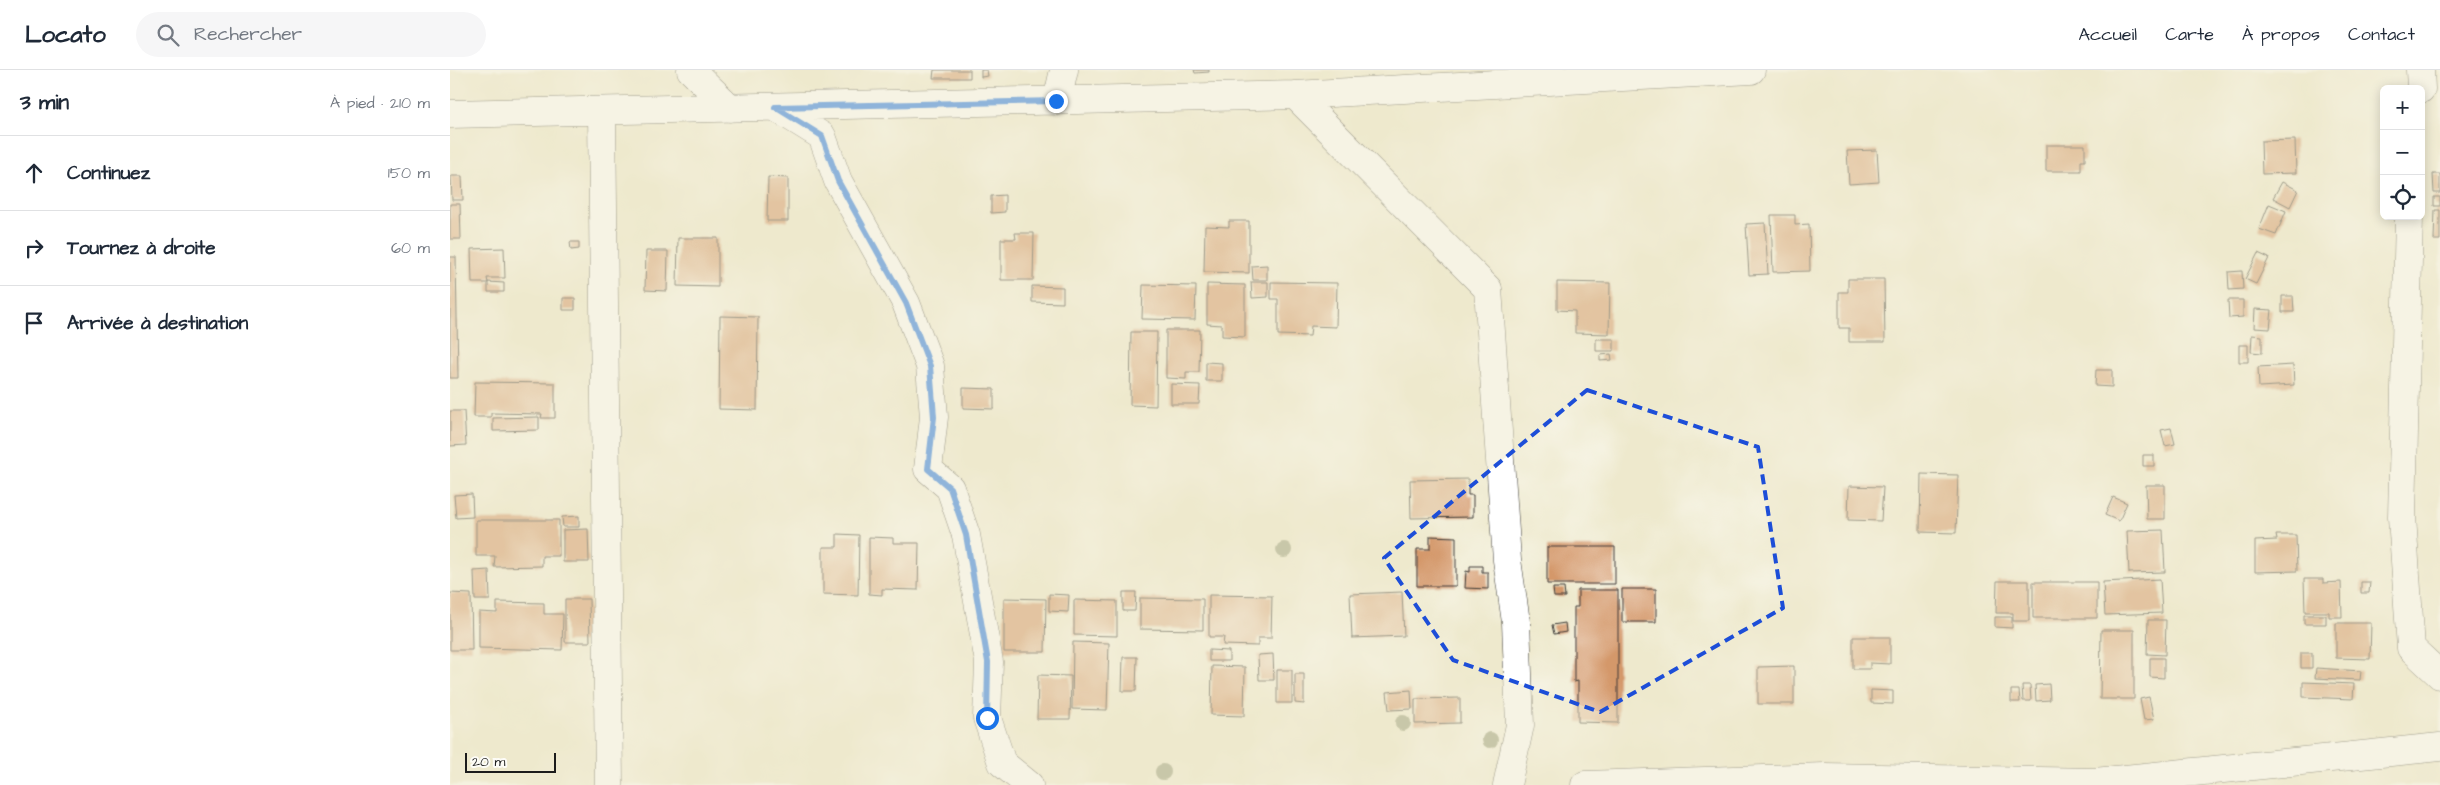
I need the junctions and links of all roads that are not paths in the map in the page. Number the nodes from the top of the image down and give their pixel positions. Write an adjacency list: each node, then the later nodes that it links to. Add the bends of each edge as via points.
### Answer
1 (691, 70): 9 (street)
2 (1064, 70): 7 (street)
3 (1752, 70): 6 (street)
4 (2420, 70): 5 (street)
5 (2421, 85)
6 (1295, 95): 7 (street); 17 (street, via 1488,289 1507,560 1516,622 1520,725)
7 (1056, 101): 8 (street)
8 (775, 107): 9 (street); 16 (street, via 822,136 838,181 906,303 930,366 934,417 928,469 950,488 966,535 988,662 987,718 1002,762)
9 (730, 108): 10 (street)
10 (602, 111): 11 (street); 15 (street)
11 (450, 114)
12 (2409, 220): 13 (street, via 2402,517 2411,648)
13 (2440, 675)
14 (2440, 747): 18 (street, via 2095,782 1824,777)
15 (609, 785)
16 (1029, 785)
17 (1507, 785)
18 (1585, 785)

